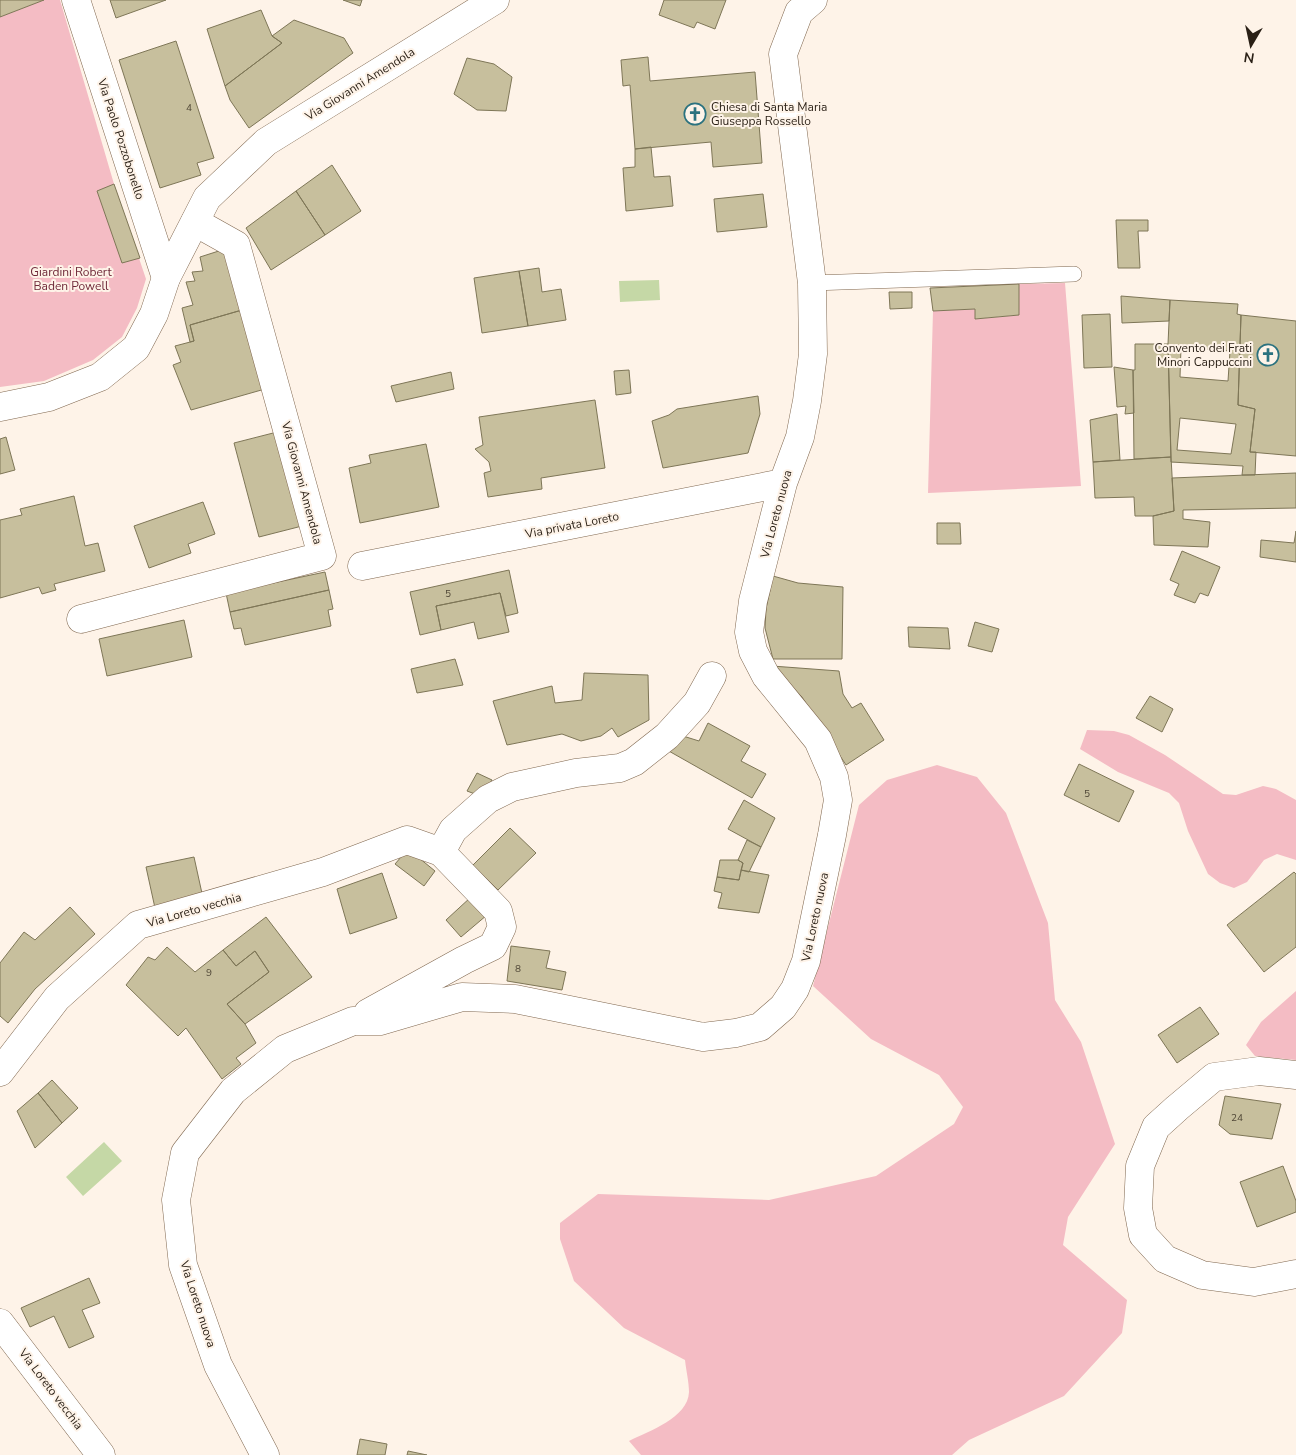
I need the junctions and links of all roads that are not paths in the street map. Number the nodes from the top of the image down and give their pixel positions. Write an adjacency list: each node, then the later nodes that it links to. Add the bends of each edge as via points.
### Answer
1 (76, 0): 6 (street, Via Paolo Pozzobonello)
2 (495, 0): 4 (street, Via Giovanni Amendola, via 266,142 207,198)
3 (813, 0): 7 (street, Via Loreto nuova, via 799,12 782,54)
4 (195, 222): 6 (street, Via Giovanni Amendola); 11 (street, Via Giovanni Amendola, via 236,245 322,556)
5 (1074, 274): 7 (lane)
6 (166, 278): 8 (street, Via Giovanni Amendola, via 154,314 136,348 100,377 50,397)
7 (812, 284): 9 (street, Via Loreto nuova, via 813,354 807,401 800,438)
8 (0, 407)
9 (783, 483): 10 (street, Via privata Loreto); 14 (street, Via Loreto nuova, via 749,632 753,651 766,676 818,740 834,777 838,800 806,961 795,989 783,1007 760,1027 702,1036 515,999 462,996 380,1020)
10 (362, 566)
11 (82, 618)
12 (712, 676): 13 (street, via 697,703 667,736 634,762 620,768 576,773 512,787 488,799 453,830)
13 (440, 852): 14 (street, Via Loreto vecchia, via 498,911 502,927 493,946); 15 (street, Via Loreto vecchia, via 407,840 323,872 138,925 57,998)
14 (353, 1021): 20 (street, Via Loreto nuova, via 285,1049 233,1091 185,1153 176,1200 183,1265 218,1365)
15 (0, 1072)
16 (1296, 1075): 17 (street, via 1259,1071 1214,1077 1177,1108 1156,1127 1140,1166 1138,1208 1143,1235 1165,1259 1202,1275 1254,1282)
17 (1296, 1274)
18 (0, 1323): 19 (street, Via Loreto vecchia)
19 (101, 1455)
20 (265, 1455)

